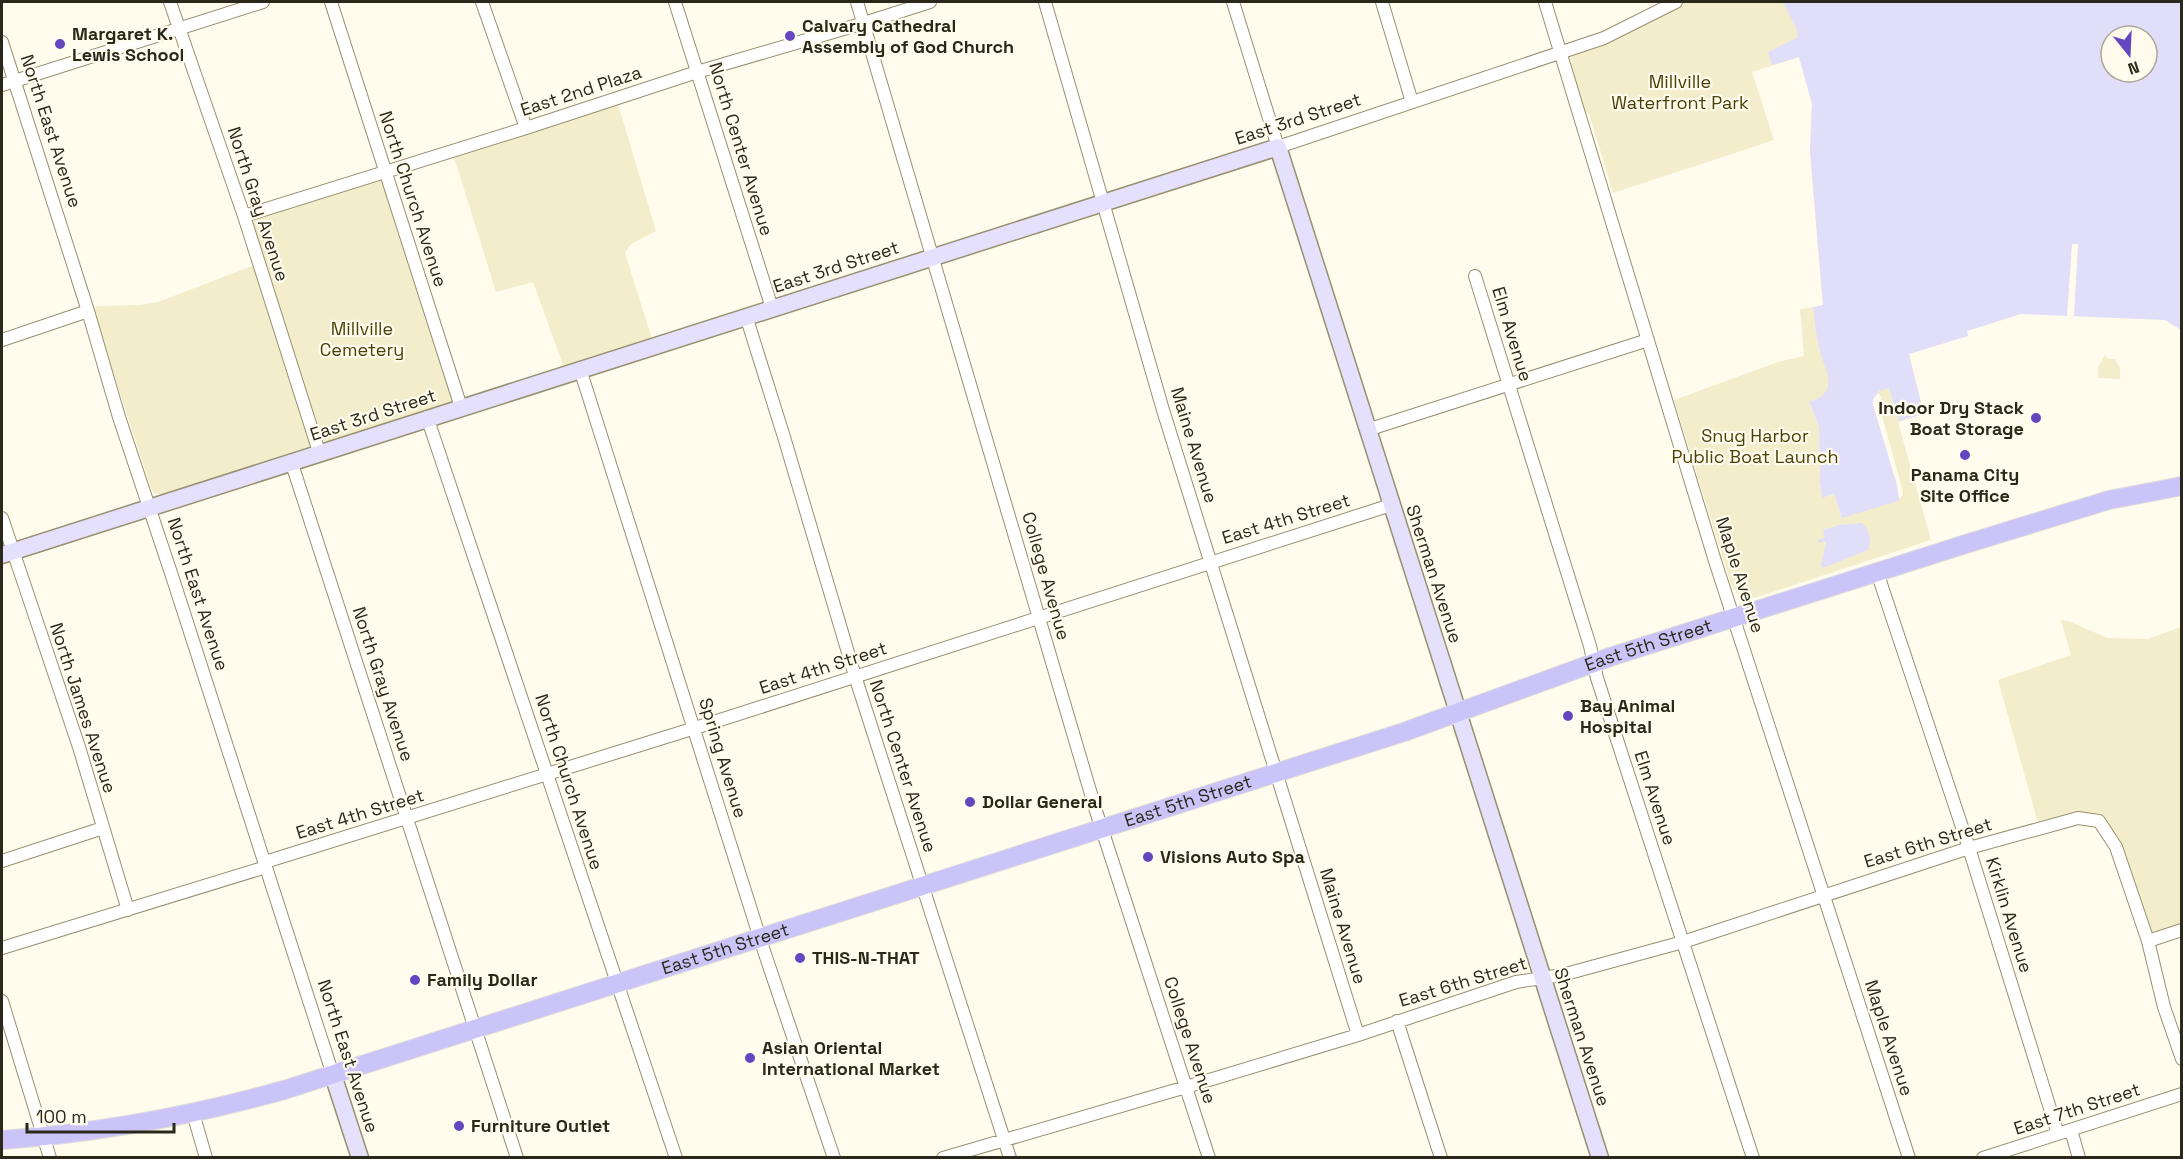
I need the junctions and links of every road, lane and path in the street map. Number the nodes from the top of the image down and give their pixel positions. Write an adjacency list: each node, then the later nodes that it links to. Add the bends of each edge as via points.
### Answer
1 (170, 2): 14 (street, North Gray Avenue)
2 (263, 2): 14 (street)
3 (331, 2): 23 (street, North Church Avenue)
4 (482, 2): 21 (street)
5 (675, 2): 17 (street, North Center Avenue)
6 (857, 2): 13 (street, College Avenue)
7 (930, 2): 13 (street, East 2nd Plaza)
8 (1045, 2): 24 (street, Maine Avenue)
9 (1233, 2): 22 (street, Sherman Avenue)
10 (1382, 2): 20 (street)
11 (1545, 2): 16 (street, Maple Avenue)
12 (1676, 2): 16 (street, East 3rd Street, via 1604,38)
13 (864, 23): 17 (street, East 2nd Plaza); 26 (street, College Avenue)
14 (179, 28): 18 (street); 25 (street, North Gray Avenue)
15 (2, 42): 18 (street, North East Avenue)
16 (1561, 53): 20 (street, East 3rd Street); 32 (street, Maple Avenue)
17 (697, 72): 21 (street, East 2nd Plaza); 28 (street, North Center Avenue)
18 (14, 81): 19 (street); 29 (street, North East Avenue)
19 (2, 85)
20 (1412, 102): 22 (street, East 3rd Street)
21 (526, 129): 23 (street, East 2nd Plaza)
22 (1278, 147): 24 (street, East 3rd Street); 37 (street, Sherman Avenue)
23 (386, 173): 25 (street, East 2nd Plaza); 35 (street, North Church Avenue)
24 (1103, 203): 26 (street, East 3rd Street); 45 (street, Maine Avenue)
25 (244, 216): 38 (street, North Gray Avenue)
26 (933, 256): 28 (street, East 3rd Street); 48 (street, College Avenue)
27 (1475, 276): 34 (street, Elm Avenue)
28 (772, 308): 30 (street, East 3rd Street)
29 (88, 311): 31 (street); 42 (street, North East Avenue)
30 (746, 316): 33 (street, East 3rd Street); 50 (street, North Center Avenue)
31 (2, 340)
32 (1648, 340): 34 (street); 47 (street, Maple Avenue)
33 (580, 369): 35 (street, East 3rd Street); 52 (street, Spring Avenue)
34 (1509, 384): 37 (street); 49 (street, Elm Avenue)
35 (461, 407): 36 (street, East 3rd Street)
36 (427, 417): 38 (street, East 3rd Street); 54 (street, North Church Avenue)
37 (1368, 430): 41 (street, Sherman Avenue)
38 (319, 452): 39 (street, East 3rd Street)
39 (291, 461): 42 (street, East 3rd Street); 55 (street, North Gray Avenue)
40 (2181, 486): 46 (main road, East 5th Street, via 2079,508)
41 (1391, 505): 45 (street, East 4th Street); 51 (street, Sherman Avenue)
42 (148, 506): 44 (street, East 3rd Street); 60 (street, North East Avenue)
43 (2, 518): 44 (street, North James Avenue)
44 (7, 553): 56 (street, North James Avenue, via 79,747)
45 (1211, 561): 48 (street, East 4th Street); 53 (street, Maine Avenue)
46 (1877, 572): 47 (main road, East 5th Street); 58 (street, Kirklin Avenue)
47 (1734, 618): 49 (main road, East 5th Street); 62 (street, Maple Avenue)
48 (1040, 619): 50 (street, East 4th Street); 57 (street, College Avenue)
49 (1594, 663): 51 (main road, East 5th Street); 67 (street, Elm Avenue)
50 (855, 676): 52 (street, East 4th Street); 61 (street, North Center Avenue)
51 (1458, 713): 53 (main road, East 5th Street); 69 (street, Sherman Avenue)
52 (695, 728): 54 (street, East 4th Street); 65 (street, Spring Avenue)
53 (1276, 772): 57 (main road, East 5th Street); 74 (street, Maine Avenue)
54 (548, 774): 55 (street, East 4th Street); 70 (street, North Church Avenue)
55 (408, 819): 60 (street, East 4th Street); 73 (street, North Gray Avenue)
56 (103, 828): 59 (street); 63 (street, North James Avenue)
57 (1102, 828): 61 (main road, East 5th Street); 77 (street, College Avenue)
58 (1970, 848): 62 (street, East 6th Street); 66 (street, East 6th Street, via 2078,818 2099,821 2116,847); 81 (street, Kirklin Avenue)
59 (2, 861)
60 (266, 864): 63 (street, East 4th Street); 76 (street, North East Avenue)
61 (923, 886): 65 (main road, East 5th Street); 83 (street, North Center Avenue)
62 (1825, 895): 67 (street, East 6th Street); 98 (street, Maple Avenue)
63 (128, 910): 68 (street, East 4th Street)
64 (2181, 930): 66 (street)
65 (760, 938): 70 (main road, East 5th Street); 91 (street, Spring Avenue)
66 (2148, 940): 75 (street)
67 (1683, 942): 69 (street, East 6th Street); 97 (street, Elm Avenue)
68 (2, 948)
69 (1542, 978): 72 (street, East 6th Street, via 1516,982); 96 (street, Sherman Avenue)
70 (618, 984): 73 (main road, East 5th Street); 90 (street, North Church Avenue)
71 (2, 1001): 82 (street)
72 (1397, 1021): 74 (street, East 6th Street); 95 (street)
73 (476, 1029): 76 (main road, East 5th Street); 89 (street, North Gray Avenue)
74 (1358, 1035): 77 (street, East 6th Street)
75 (2181, 1059)
76 (333, 1075): 79 (main road, East 5th Street); 88 (street, North East Avenue)
77 (1186, 1087): 83 (street, East 6th Street); 94 (street, College Avenue)
78 (2181, 1094): 80 (street, East 7th Street)
79 (193, 1113): 82 (main road, East 5th Street); 87 (street)
80 (2071, 1130): 81 (street, East 7th Street); 100 (street)
81 (2058, 1134): 85 (street, East 7th Street)
82 (44, 1136): 84 (main road, East 5th Street); 86 (street)
83 (1004, 1139): 92 (street, East 6th Street); 93 (street, North Center Avenue)
84 (2, 1140)
85 (2008, 1154): 99 (street, East 7th Street)
86 (50, 1158)
87 (206, 1158)
88 (360, 1158)
89 (518, 1158)
90 (676, 1158)
91 (834, 1158)
92 (943, 1158)
93 (1010, 1158)
94 (1209, 1158)
95 (1441, 1158)
96 (1600, 1158)
97 (1753, 1158)
98 (1909, 1158)
99 (1983, 1158)
100 (2079, 1158)

